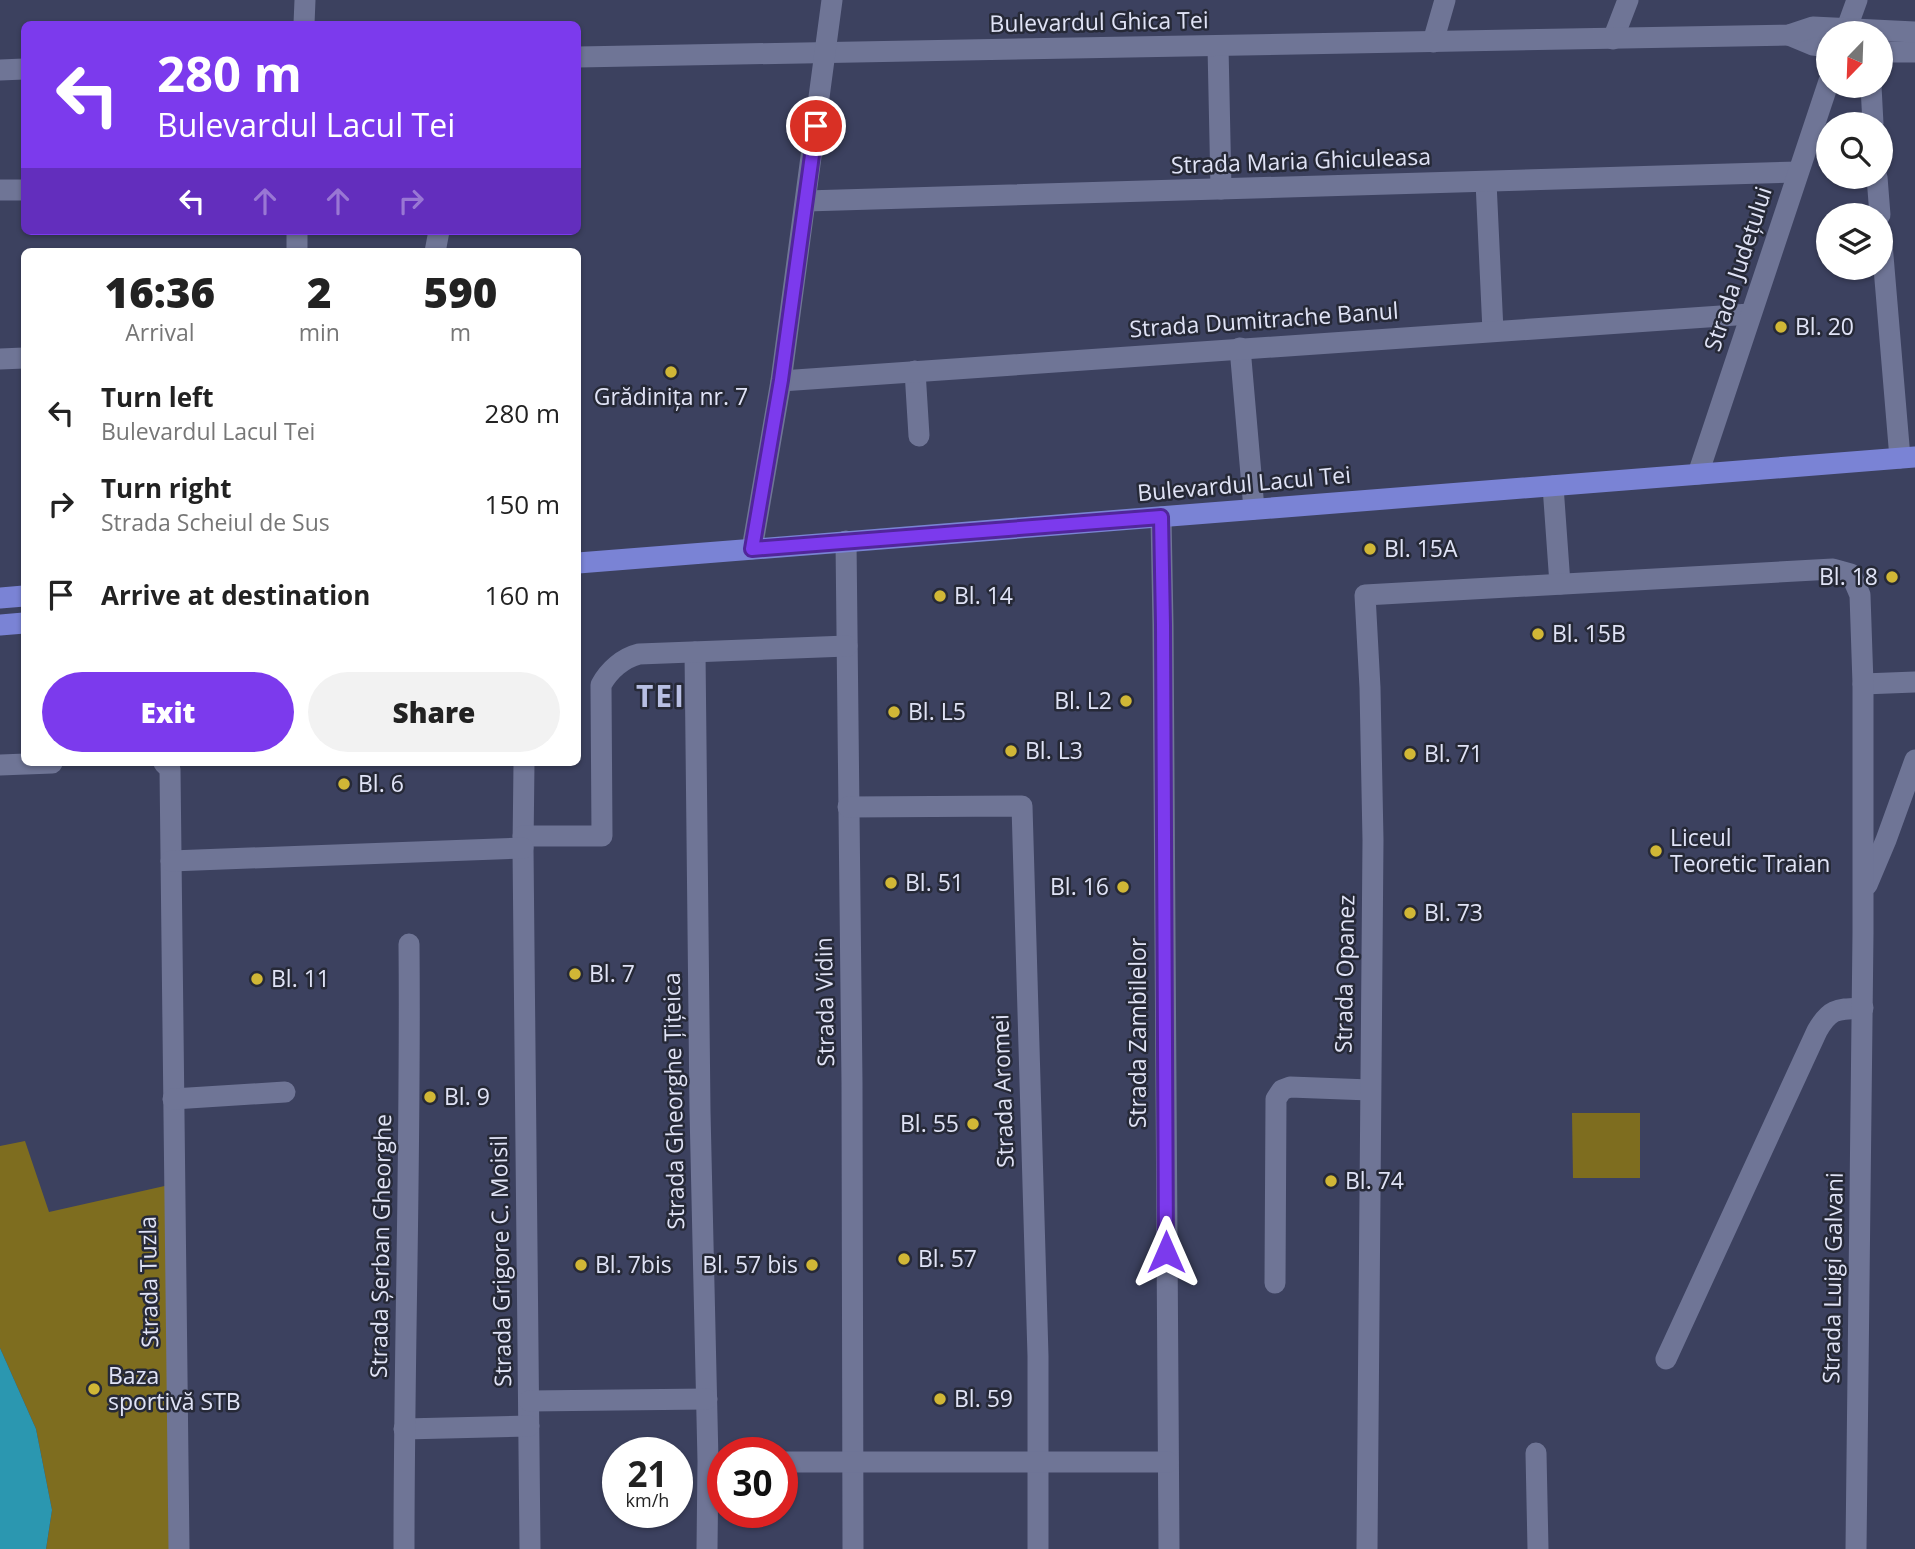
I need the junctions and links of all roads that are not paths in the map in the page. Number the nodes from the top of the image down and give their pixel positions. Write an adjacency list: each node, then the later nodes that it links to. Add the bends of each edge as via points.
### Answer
1 (305, 0): 6 (street)
2 (832, 0): 17 (street)
3 (1445, 0): 13 (street)
4 (1628, 0): 11 (street)
5 (1857, 0): 7 (street)
6 (304, 21)
7 (1850, 21)
8 (1816, 27): 9 (street, Bulevardul Ghica Tei)
9 (1789, 35): 11 (street, Bulevardul Ghica Tei); 14 (street, Bulevardul Ghica Tei)
10 (1894, 37): 12 (street, Bulevardul Ghica Tei)
11 (1613, 38): 13 (street, Bulevardul Ghica Tei)
12 (1914, 39): 16 (street)
13 (1433, 42): 15 (street, Bulevardul Ghica Tei)
14 (1816, 45)
15 (1218, 46): 17 (street, Bulevardul Ghica Tei); 24 (street)
16 (1894, 47)
17 (825, 53): 18 (street, Bulevardul Ghica Tei); 27 (street)
18 (581, 57)
19 (21, 69): 20 (street)
20 (0, 70)
21 (1823, 98): 22 (street, Strada Județului)
22 (1798, 172): 23 (street, Strada Maria Ghiculeasa); 29 (street, Strada Județului)
23 (1486, 182): 24 (street, Strada Maria Ghiculeasa); 30 (street)
24 (1221, 189): 27 (street, Strada Maria Ghiculeasa)
25 (0, 190): 26 (street)
26 (21, 190)
27 (806, 201): 35 (street)
28 (1887, 280): 37 (street)
29 (1750, 314): 30 (street, Strada Dumitrache Banul); 38 (street, Strada Județului)
30 (1493, 331): 31 (street, Strada Dumitrache Banul)
31 (1240, 348): 34 (street, Strada Dumitrache Banul); 40 (street)
32 (21, 358): 33 (street)
33 (0, 359)
34 (915, 371): 35 (street, Strada Dumitrache Banul); 36 (street)
35 (781, 380): 43 (street)
36 (919, 436)
37 (1907, 458): 38 (main road, Bulevardul Lacul Tei)
38 (1698, 474): 39 (main road, Bulevardul Lacul Tei)
39 (1553, 486): 40 (main road, Bulevardul Lacul Tei); 45 (street)
40 (1254, 509): 41 (main road, Bulevardul Lacul Tei)
41 (1161, 517): 42 (main road, Bulevardul Lacul Tei); 79 (street, Strada Zambilelor)
42 (846, 541): 43 (main road, Bulevardul Lacul Tei); 50 (street, Strada Vidin)
43 (752, 549): 44 (main road, Bulevardul Lacul Tei)
44 (581, 564)
45 (1560, 584): 53 (street, Strada Opanez, via 1833,569 1851,574 1860,595); 65 (street, Strada Opanez, via 1366,595 1373,840)
46 (21, 596): 47 (main road)
47 (0, 598)
48 (21, 623): 49 (main road)
49 (0, 625)
50 (847, 646): 51 (street); 59 (street, Strada Vidin)
51 (695, 652): 60 (street, via 630,656 605,677 601,685 601,836); 70 (street, Strada Gheorghe Țițeica)
52 (1915, 682): 53 (street)
53 (1863, 684): 62 (street, Strada Luigi Galvani)
54 (1915, 760): 62 (street, Strada Luigi Galvani)
55 (21, 764): 56 (street)
56 (0, 765)
57 (167, 766): 61 (street, Strada Tuzla)
58 (524, 766): 60 (street, Strada Grigore C. Moisil)
59 (848, 807): 77 (street, Strada Aromei, via 1022,806); 78 (street, Strada Vidin)
60 (523, 842): 61 (street); 71 (street, Strada Grigore C. Moisil)
61 (171, 861): 67 (street, Strada Tuzla)
62 (1863, 893): 64 (street, Strada Luigi Galvani)
63 (409, 944): 73 (street, Strada Șerban Gheorghe)
64 (1863, 1007): 69 (street, via 1836,1010 1817,1031); 90 (street, Strada Luigi Galvani)
65 (1370, 1090): 68 (street, via 1290,1087 1276,1099); 88 (street, Strada Opanez)
66 (285, 1092): 67 (street)
67 (173, 1099): 81 (street, Strada Tuzla)
68 (1275, 1283)
69 (1666, 1359)
70 (706, 1399): 71 (street); 74 (street, Strada Gheorghe Țițeica)
71 (529, 1401): 72 (street, Strada Grigore C. Moisil)
72 (528, 1426): 73 (street); 83 (street, Strada Grigore C. Moisil)
73 (404, 1429): 82 (street, Strada Șerban Gheorghe)
74 (712, 1437)
75 (1536, 1453): 89 (street)
76 (798, 1461): 78 (street)
77 (1039, 1461): 78 (street); 79 (street); 86 (street, Strada Aromei)
78 (852, 1462): 85 (street, Strada Vidin)
79 (1168, 1462): 87 (street, Strada Zambilelor)
80 (710, 1528): 84 (street, Strada Gheorghe Țițeica)
81 (178, 1549)
82 (404, 1549)
83 (530, 1549)
84 (708, 1549)
85 (853, 1549)
86 (1038, 1549)
87 (1169, 1549)
88 (1367, 1549)
89 (1538, 1549)
90 (1856, 1549)

